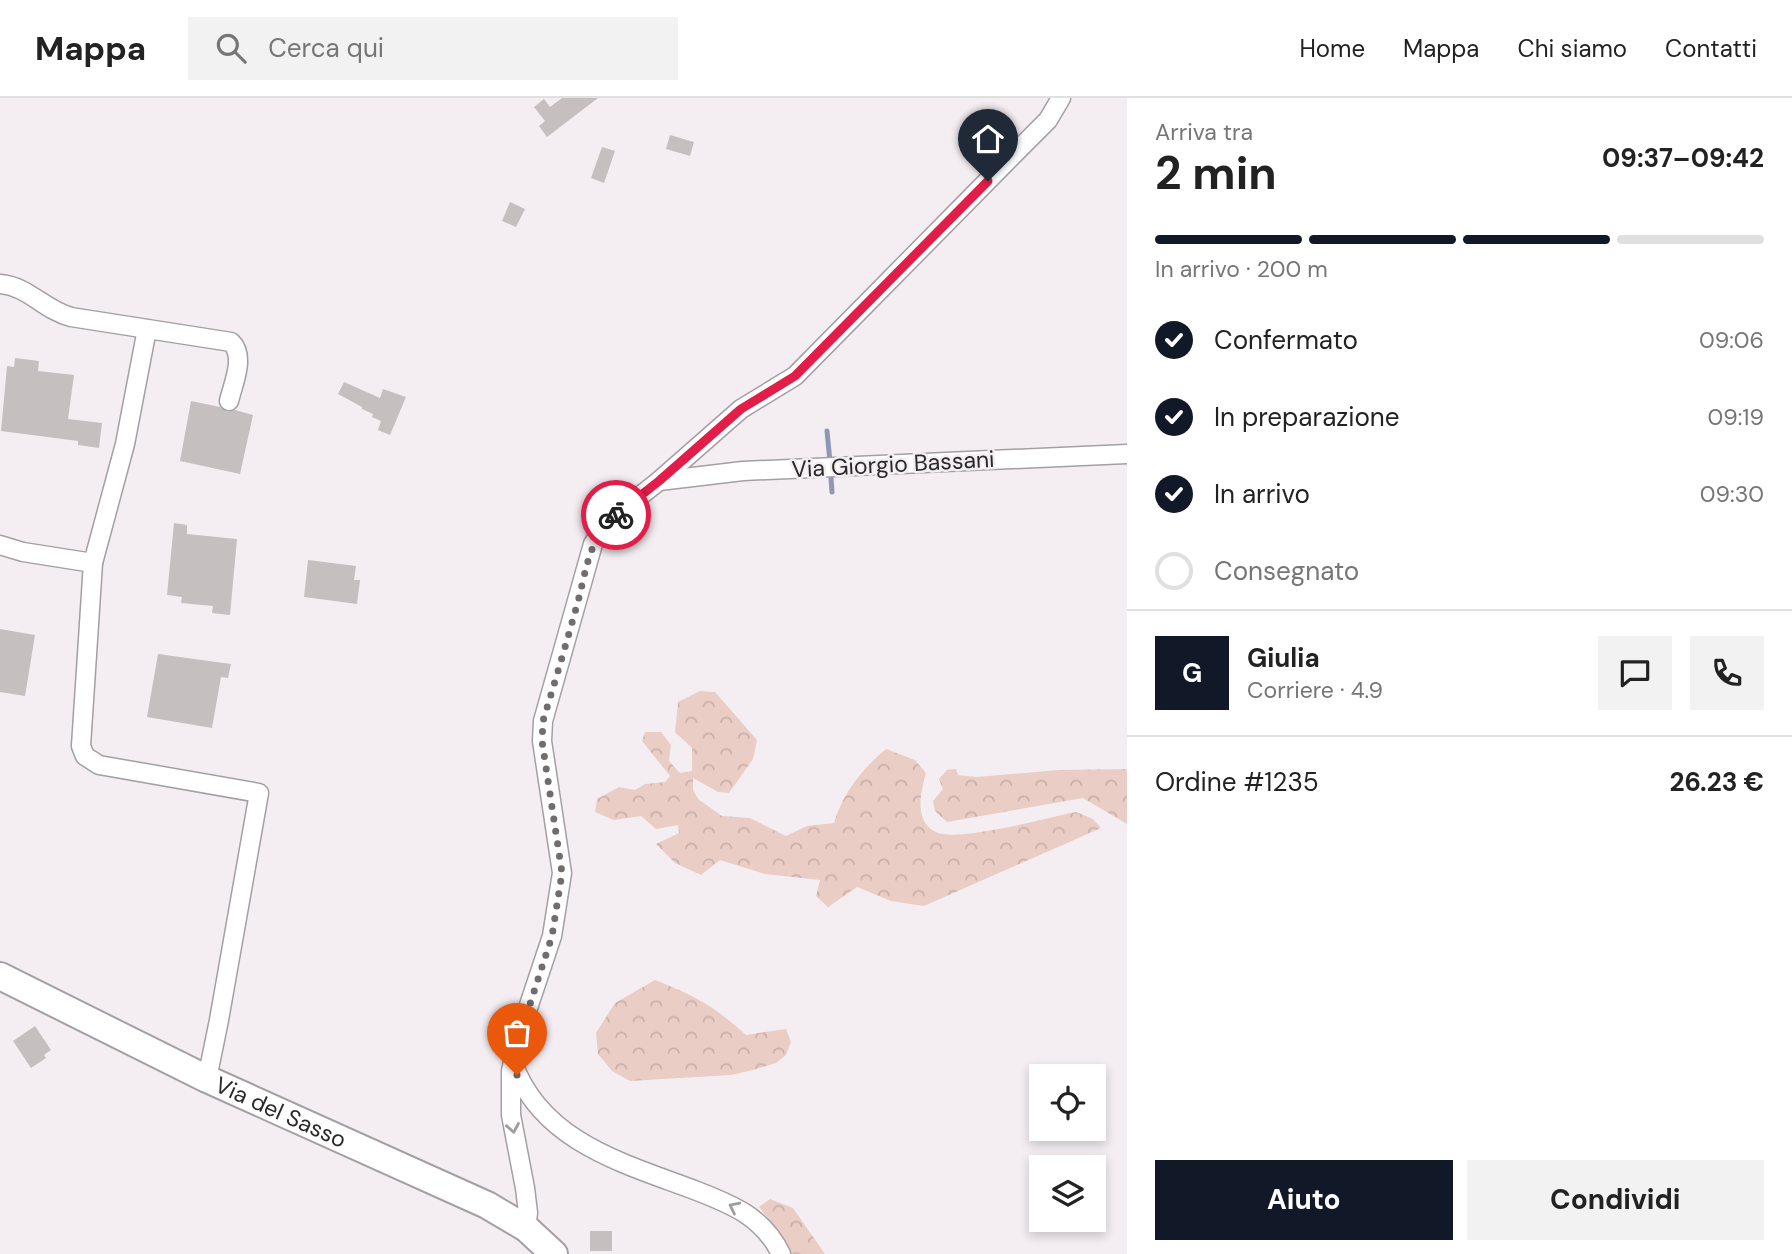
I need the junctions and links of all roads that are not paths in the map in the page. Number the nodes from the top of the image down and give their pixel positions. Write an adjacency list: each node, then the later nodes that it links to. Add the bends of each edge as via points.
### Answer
1 (1061, 98): 6 (street, via 1048,120 795,376 741,409)
2 (0, 285): 3 (street, via 22,290 59,313)
3 (147, 329): 4 (street, via 223,339 234,345 239,357); 8 (street, via 125,444)
4 (229, 401)
5 (1127, 454): 6 (street, Via Giorgio Bassani, via 743,471)
6 (659, 481): 10 (street, via 607,522 593,544 543,721 562,873 552,936)
7 (0, 545): 8 (street)
8 (93, 563): 11 (street, via 81,741 85,756 99,765 259,793)
9 (0, 976): 11 (street, Via del Sasso)
10 (512, 1060): 12 (street, one-way to 12, via 510,1105 525,1188); 14 (street, one-way to 10, via 765,1228 739,1209 603,1154 569,1135 532,1100)
11 (207, 1079): 12 (street, Via del Sasso, via 487,1205)
12 (526, 1228): 13 (street, Via del Sasso)
13 (554, 1254)
14 (781, 1254)

